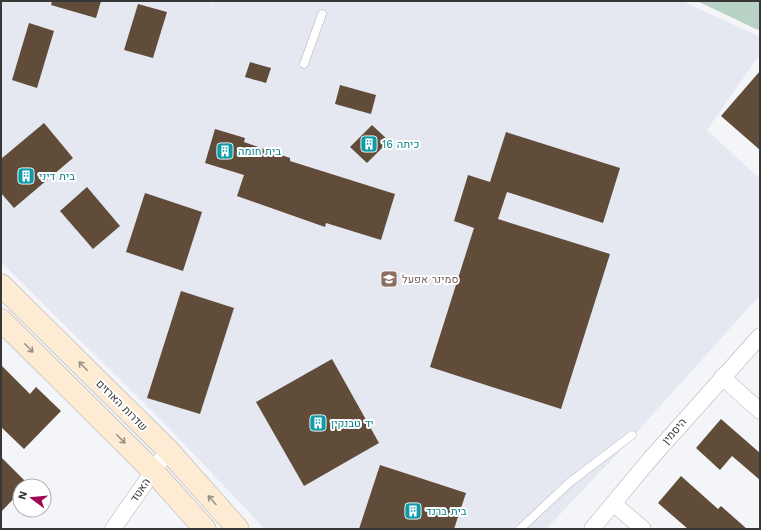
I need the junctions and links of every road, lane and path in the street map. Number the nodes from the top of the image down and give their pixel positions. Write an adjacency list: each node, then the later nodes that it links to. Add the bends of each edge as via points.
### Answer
1 (322, 14): 2 (lane)
2 (304, 64)
3 (1, 285): 9 (street, שדרות הארזים, one-way to 3)
4 (1, 320): 10 (street, one-way to 10)
5 (760, 336): 6 (street, היסמין)
6 (722, 377): 7 (street); 11 (street, היסמין)
7 (760, 411)
8 (632, 435): 15 (lane, via 569,483)
9 (168, 450): 10 (street, האטד); 14 (street, שדרות הארזים, one-way to 9)
10 (153, 471): 12 (street, האטד); 13 (street)
11 (614, 504): 16 (street, היסמין); 17 (street)
12 (113, 529)
13 (205, 529)
14 (238, 529)
15 (520, 529)
16 (592, 529)
17 (644, 529)

